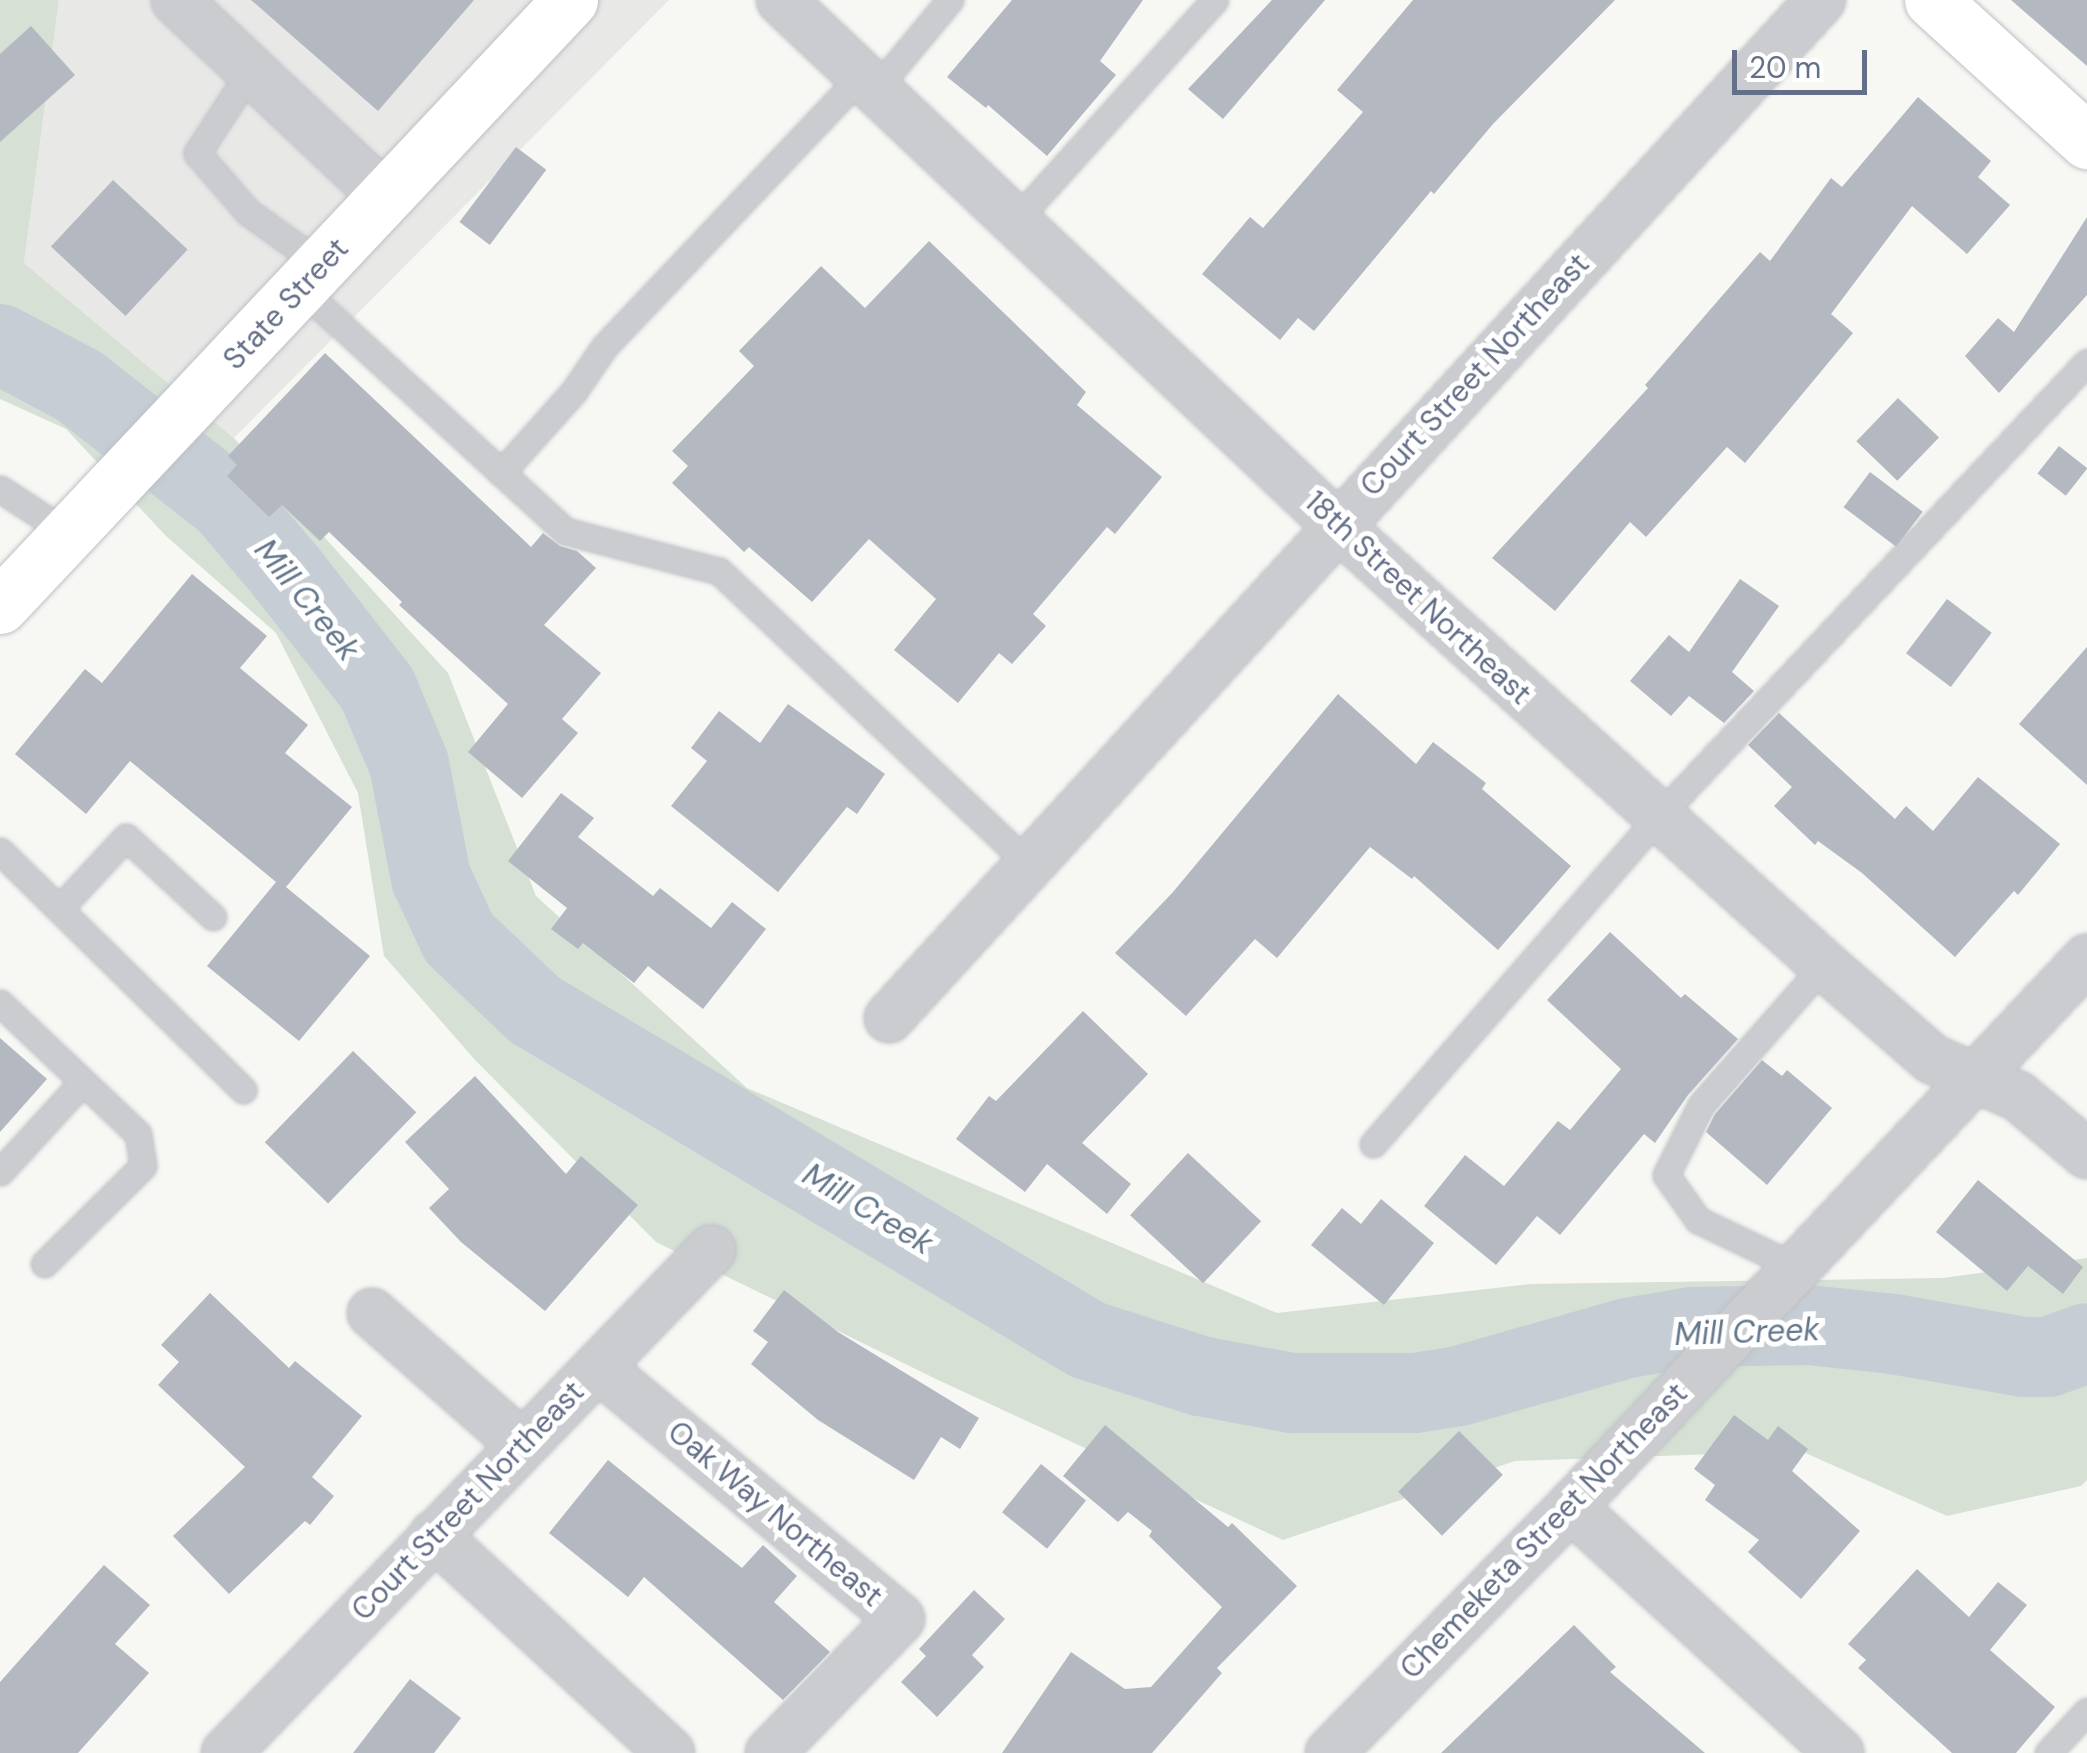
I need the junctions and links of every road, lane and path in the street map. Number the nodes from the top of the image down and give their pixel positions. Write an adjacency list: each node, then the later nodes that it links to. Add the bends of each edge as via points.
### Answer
1 (176, 0): 8 (street)
2 (570, 0): 11 (main road, State Street)
3 (780, 0): 9 (street, 18th Street Northeast)
4 (950, 0): 9 (lane)
5 (1215, 0): 12 (lane)
6 (1820, 0): 17 (street, Court Street Northeast)
7 (1932, 0): 10 (main road)
8 (251, 70): 11 (street); 13 (lane, via 196,152)
9 (868, 82): 12 (street, 18th Street Northeast); 15 (lane, via 604,347)
10 (2087, 141)
11 (386, 198): 13 (main road, State Street)
12 (1015, 220): 17 (street, 18th Street Northeast)
13 (311, 277): 15 (lane); 18 (main road, State Street)
14 (2087, 362): 20 (lane)
15 (501, 473): 22 (lane, via 565,531 719,572)
16 (0, 489): 18 (lane)
17 (1337, 525): 20 (street, 18th Street Northeast); 22 (street, Court Street Northeast)
18 (69, 534): 19 (main road, State Street)
19 (0, 606)
20 (1658, 817): 26 (street, 18th Street Northeast); 32 (lane)
21 (0, 851): 23 (lane)
22 (1028, 863): 28 (street, Court Street Northeast)
23 (59, 909): 24 (lane, via 126,838); 31 (lane)
24 (213, 917)
25 (2087, 959): 29 (street, Chemeketa Street Northeast)
26 (1824, 965): 29 (street, 18th Street Northeast, via 1932,1058); 37 (lane, via 1701,1105 1666,1174 1698,1220)
27 (0, 1003): 30 (lane)
28 (890, 1018)
29 (1979, 1076): 33 (street, 18th Street Northeast, via 2033,1107); 37 (street, Chemeketa Street Northeast)
30 (80, 1079): 34 (lane); 36 (lane, via 138,1134 142,1166)
31 (243, 1090)
32 (1373, 1144)
33 (2087, 1154)
34 (0, 1172)
35 (711, 1250): 39 (street, Court Street Northeast)
36 (44, 1264)
37 (1792, 1274): 41 (street, Chemeketa Street Northeast)
38 (372, 1313): 40 (street)
39 (598, 1367): 40 (street, Court Street Northeast); 46 (street, Oak Way Northeast, via 900,1619)
40 (521, 1444): 42 (street, Court Street Northeast)
41 (1572, 1506): 47 (street, Chemeketa Street Northeast); 48 (street)
42 (434, 1534): 44 (street, Court Street Northeast); 45 (street)
43 (2087, 1712): 49 (lane)
44 (226, 1753)
45 (670, 1753)
46 (770, 1753)
47 (1330, 1753)
48 (1839, 1753)
49 (2048, 1753)

